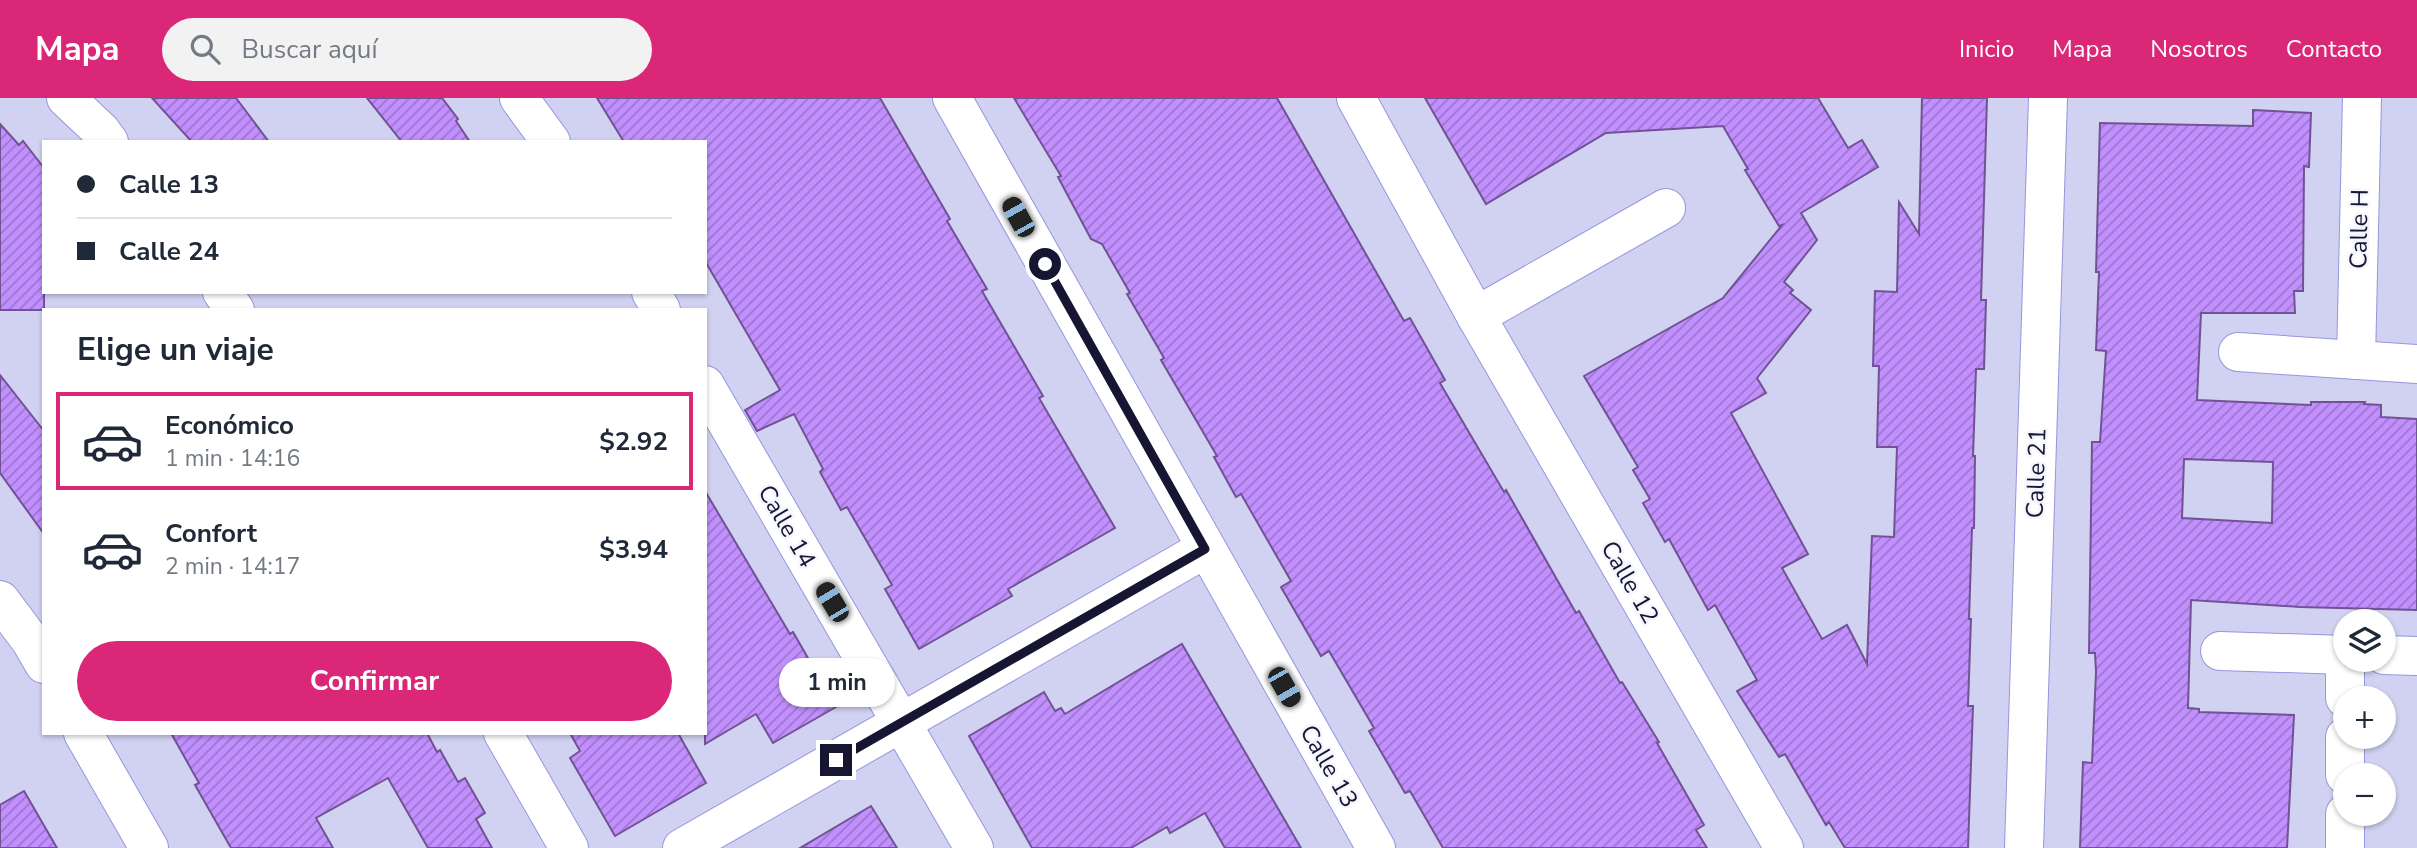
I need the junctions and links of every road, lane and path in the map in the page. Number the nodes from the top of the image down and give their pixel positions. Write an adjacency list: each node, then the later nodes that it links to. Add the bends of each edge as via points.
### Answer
1 (66, 98): 7 (street)
2 (519, 98): 8 (street)
3 (952, 98): 15 (street, Calle 13)
4 (1356, 98): 10 (street, Calle 12)
5 (2048, 98): 32 (street, Calle 21)
6 (2362, 98): 12 (street, Calle H)
7 (108, 140)
8 (550, 140)
9 (1666, 208): 10 (street)
10 (1476, 316): 31 (street, Calle 12)
11 (2238, 352): 12 (street)
12 (2356, 360): 13 (street)
13 (2417, 364)
14 (707, 388): 22 (street, Calle 14)
15 (1205, 549): 22 (street); 30 (street, Calle 13)
16 (0, 600): 21 (street)
17 (2220, 651): 19 (street)
18 (2396, 655): 20 (street)
19 (2333, 656)
20 (2417, 656)
21 (42, 661)
22 (902, 723): 28 (street); 29 (street, Calle 14)
23 (84, 735): 26 (street)
24 (504, 735): 27 (street)
25 (2345, 826): 33 (street)
26 (149, 848)
27 (569, 848)
28 (682, 848)
29 (974, 848)
30 (1376, 848)
31 (1784, 848)
32 (2024, 848)
33 (2345, 848)

